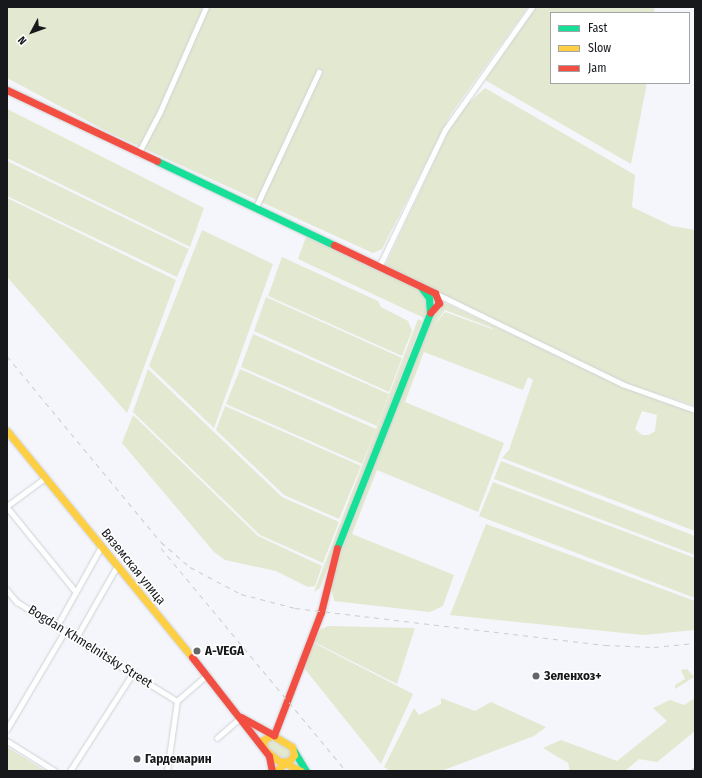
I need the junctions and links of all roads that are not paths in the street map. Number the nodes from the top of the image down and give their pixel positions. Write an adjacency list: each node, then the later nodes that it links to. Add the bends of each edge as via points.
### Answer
1 (206, 7): 5 (street, via 160,112)
2 (532, 7): 7 (street, via 445,130)
3 (319, 72): 6 (street)
4 (7, 90): 5 (main road)
5 (138, 154): 6 (main road)
6 (255, 209): 7 (main road)
7 (379, 267): 8 (main road)
8 (421, 287): 9 (main road); 10 (main road, via 429,298)
9 (435, 294): 10 (main road, via 439,303); 11 (street, via 622,384)
10 (430, 313): 27 (main road, via 336,553 321,612)
11 (695, 410)
12 (7, 431): 13 (main road, Вяземская улица)
13 (45, 478): 14 (street); 15 (main road, Вяземская улица)
14 (7, 506): 18 (street)
15 (101, 547): 16 (main road, Вяземская улица); 18 (street)
16 (117, 566): 21 (street); 23 (main road, Вяземская улица)
17 (7, 590): 19 (street, Bogdan Khmelnitsky Street, via 17,602)
18 (76, 592): 19 (street)
19 (57, 626): 20 (street, Bogdan Khmelnitsky Street)
20 (65, 631): 21 (street, Bogdan Khmelnitsky Street); 26 (street)
21 (76, 638): 22 (street, Bogdan Khmelnitsky Street)
22 (133, 673): 24 (street, Bogdan Khmelnitsky Street); 34 (street)
23 (207, 675): 24 (street); 25 (main road, Вяземская улица)
24 (177, 702): 35 (street)
25 (241, 717): 27 (main road); 28 (street); 30 (main road, Вяземская улица)
26 (7, 729)
27 (274, 735): 30 (main road, via 264,739); 31 (main road)
28 (217, 738)
29 (7, 741): 33 (street)
30 (264, 749): 32 (main road); 36 (main road)
31 (294, 750): 32 (main road, via 292,759); 39 (main road)
32 (285, 763): 37 (main road); 38 (main road)
33 (55, 771)
34 (70, 771)
35 (167, 771)
36 (272, 771)
37 (276, 771)
38 (301, 771)
39 (306, 771)

